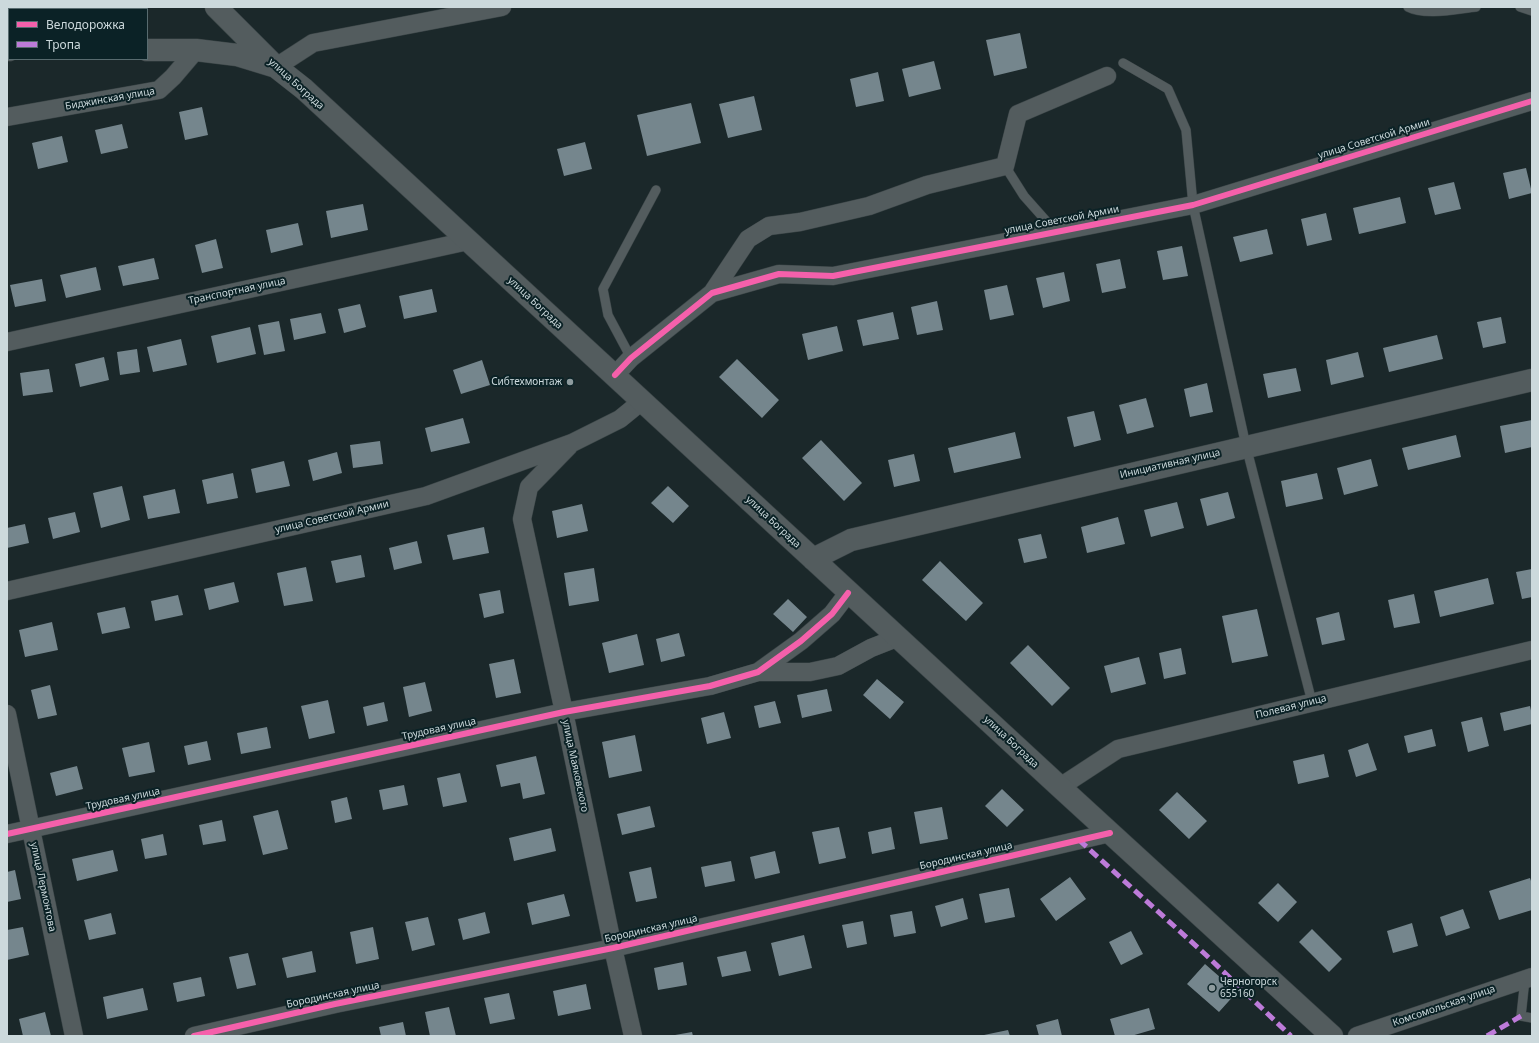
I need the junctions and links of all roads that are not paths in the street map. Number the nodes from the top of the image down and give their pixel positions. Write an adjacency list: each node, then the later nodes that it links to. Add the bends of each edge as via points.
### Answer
1 (216, 7): 10 (main road, улица Бограда)
2 (502, 7): 10 (street, via 313,43)
3 (1408, 7): 4 (lane, via 1414,10 1435,11)
4 (1476, 7)
5 (1520, 7): 6 (lane)
6 (1532, 11)
7 (148, 50): 8 (main road)
8 (196, 50): 10 (main road, via 237,54); 13 (street, Биджинская улица, via 159,90)
9 (1123, 62): 16 (lane, via 1168,89 1186,130)
10 (276, 67): 18 (main road, улица Бограда, via 304,89)
11 (1107, 76): 14 (street, via 1018,114)
12 (1532, 101): 16 (street, улица Советской Армии)
13 (7, 117)
14 (1005, 166): 17 (lane, via 1024,196); 19 (street, улица Советской Армии, via 927,185 869,206 800,222 769,226 748,239)
15 (656, 190): 21 (lane, via 602,289 608,315)
16 (1193, 204): 17 (street, улица Советской Армии); 26 (lane)
17 (1056, 232): 19 (street, улица Советской Армии, via 833,276 779,274)
18 (468, 241): 20 (street, Транспортная улица); 22 (main road, улица Бограда)
19 (712, 293): 21 (street, улица Советской Армии)
20 (7, 342)
21 (631, 358): 22 (street, улица Советской Армии)
22 (615, 375): 24 (main road, улица Бограда)
23 (1532, 380): 26 (main road, Инициативная улица)
24 (642, 402): 25 (street, улица Советской Армии, via 620,419); 27 (main road, улица Бограда)
25 (572, 442): 28 (street, улица Советской Армии, via 426,496); 34 (street, улица Маяковского, via 529,487 522,519)
26 (1246, 446): 27 (main road, Инициативная улица, via 851,540); 33 (lane)
27 (812, 559): 29 (main road, улица Бограда)
28 (7, 591)
29 (848, 593): 30 (main road, улица Бограда); 32 (street, Трудовая улица, via 832,614 801,641)
30 (898, 637): 32 (street, Трудовая улица, via 838,666 810,672); 36 (main road, улица Бограда)
31 (1532, 650): 33 (street, Полевая улица)
32 (758, 672): 34 (street, Трудовая улица, via 710,686)
33 (1312, 702): 36 (street, Полевая улица, via 1118,749)
34 (564, 712): 37 (street, Трудовая улица); 40 (street, улица Маяковского)
35 (7, 714): 37 (street, улица Лермонтова)
36 (1060, 787): 38 (main road, улица Бограда)
37 (31, 829): 39 (street, Трудовая улица); 43 (street, улица Лермонтова)
38 (1110, 833): 40 (street, Бородинская улица); 46 (main road, улица Бограда)
39 (7, 834)
40 (613, 948): 44 (street, Бородинская улица, via 335,1004); 45 (street, улица Маяковского)
41 (1528, 978): 42 (lane, via 1521,1016); 47 (street, Комсомольская улица)
42 (1532, 1018)
43 (74, 1036)
44 (194, 1036)
45 (633, 1036)
46 (1332, 1036)
47 (1357, 1036)

